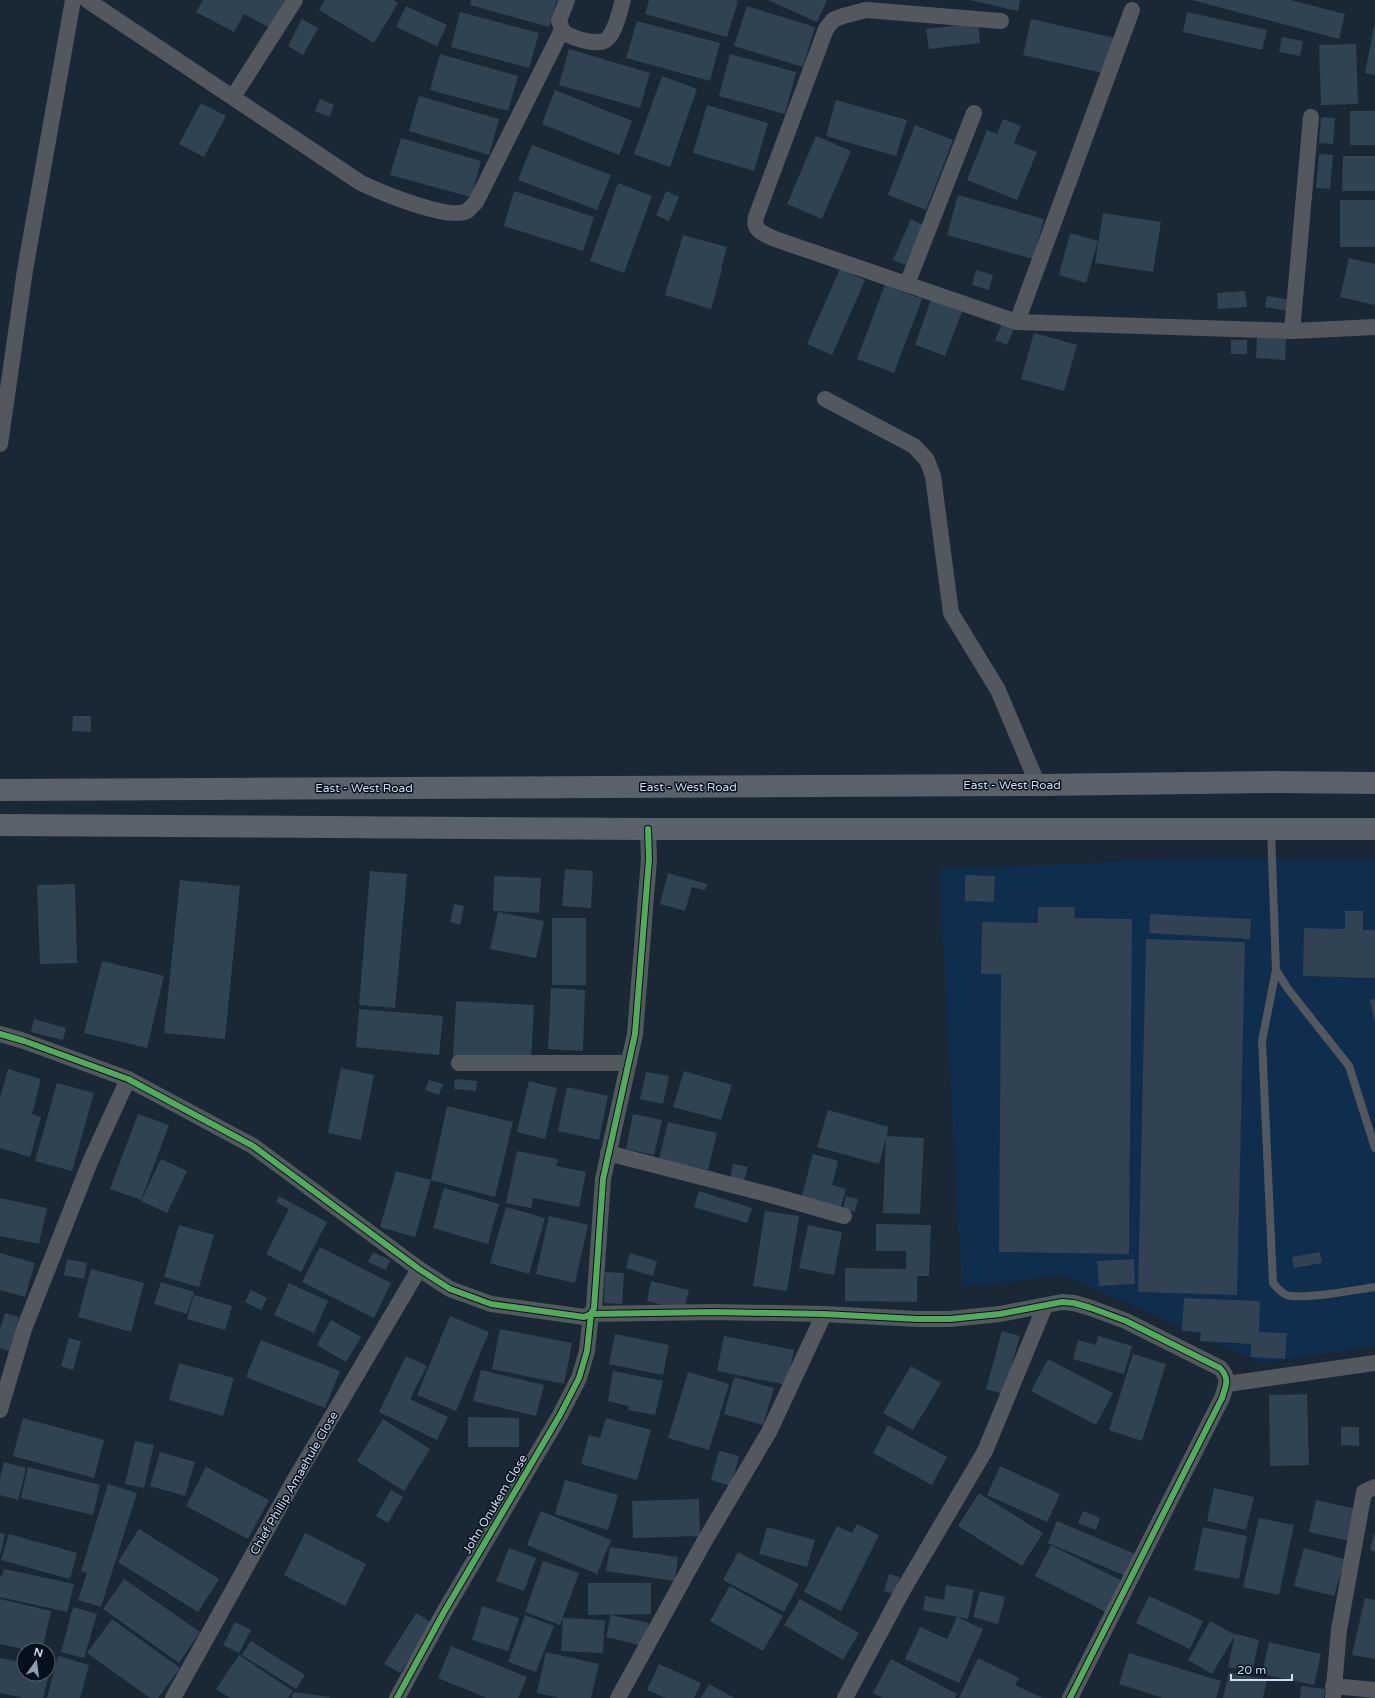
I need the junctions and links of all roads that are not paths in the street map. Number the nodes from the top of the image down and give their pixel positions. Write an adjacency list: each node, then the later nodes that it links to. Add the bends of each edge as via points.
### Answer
1 (73, 0): 17 (street, via 25,270)
2 (87, 0): 9 (street)
3 (295, 0): 9 (street)
4 (567, 0): 8 (street, via 559,21)
5 (623, 0): 8 (street, via 612,33 606,40 593,42 572,37)
6 (1132, 10): 13 (street)
7 (1001, 20): 12 (street, via 866,10 833,20 826,29 754,222 761,233 775,239)
8 (562, 30): 9 (street, via 476,202 466,212 452,214 423,206 361,183)
9 (233, 97)
10 (974, 113): 12 (street)
11 (1311, 117): 15 (street)
12 (908, 284): 13 (street)
13 (1017, 322): 15 (street)
14 (1375, 328): 15 (street)
15 (1292, 331)
16 (825, 399): 19 (street, via 914,446 928,460 933,476 951,613 998,690)
17 (0, 444)
18 (1375, 783): 19 (main road, East - West Road)
19 (1038, 785): 20 (main road, East - West Road)
20 (0, 790)
21 (0, 825): 22 (main road)
22 (648, 829): 24 (main road); 28 (street, John Onukem Close, via 649,859 636,1026)
23 (1375, 829): 24 (main road)
24 (1271, 830): 25 (lane)
25 (1276, 970): 30 (lane, via 1349,1066); 34 (lane, via 1262,1041 1273,1283 1280,1292 1301,1297)
26 (0, 1034): 29 (street)
27 (459, 1063): 28 (street)
28 (629, 1063): 31 (street, John Onukem Close)
29 (128, 1079): 33 (street, via 253,1146); 40 (street, via 90,1162 24,1329)
30 (1375, 1148)
31 (608, 1153): 32 (street); 36 (street, John Onukem Close, via 603,1179 594,1308)
32 (844, 1216)
33 (419, 1269): 36 (street, via 450,1289 491,1304 584,1317); 44 (street, Chief Phillip Amaehule Close, via 295,1479)
34 (1375, 1287)
35 (1045, 1306): 37 (street, via 950,1319); 39 (street, via 1062,1302 1074,1303 1126,1321 1220,1368 1226,1375); 47 (street, via 985,1451 903,1590)
36 (591, 1314): 37 (street); 45 (street, John Onukem Close, via 587,1351 573,1391)
37 (824, 1314): 46 (street, via 769,1432 704,1542)
38 (1375, 1363): 39 (street)
39 (1227, 1384): 48 (street)
40 (0, 1410)
41 (1375, 1487): 43 (street, via 1364,1492 1339,1630)
42 (1375, 1690): 43 (street)
43 (1333, 1692)
44 (173, 1698)
45 (397, 1698)
46 (618, 1698)
47 (845, 1698)
48 (1070, 1698)

